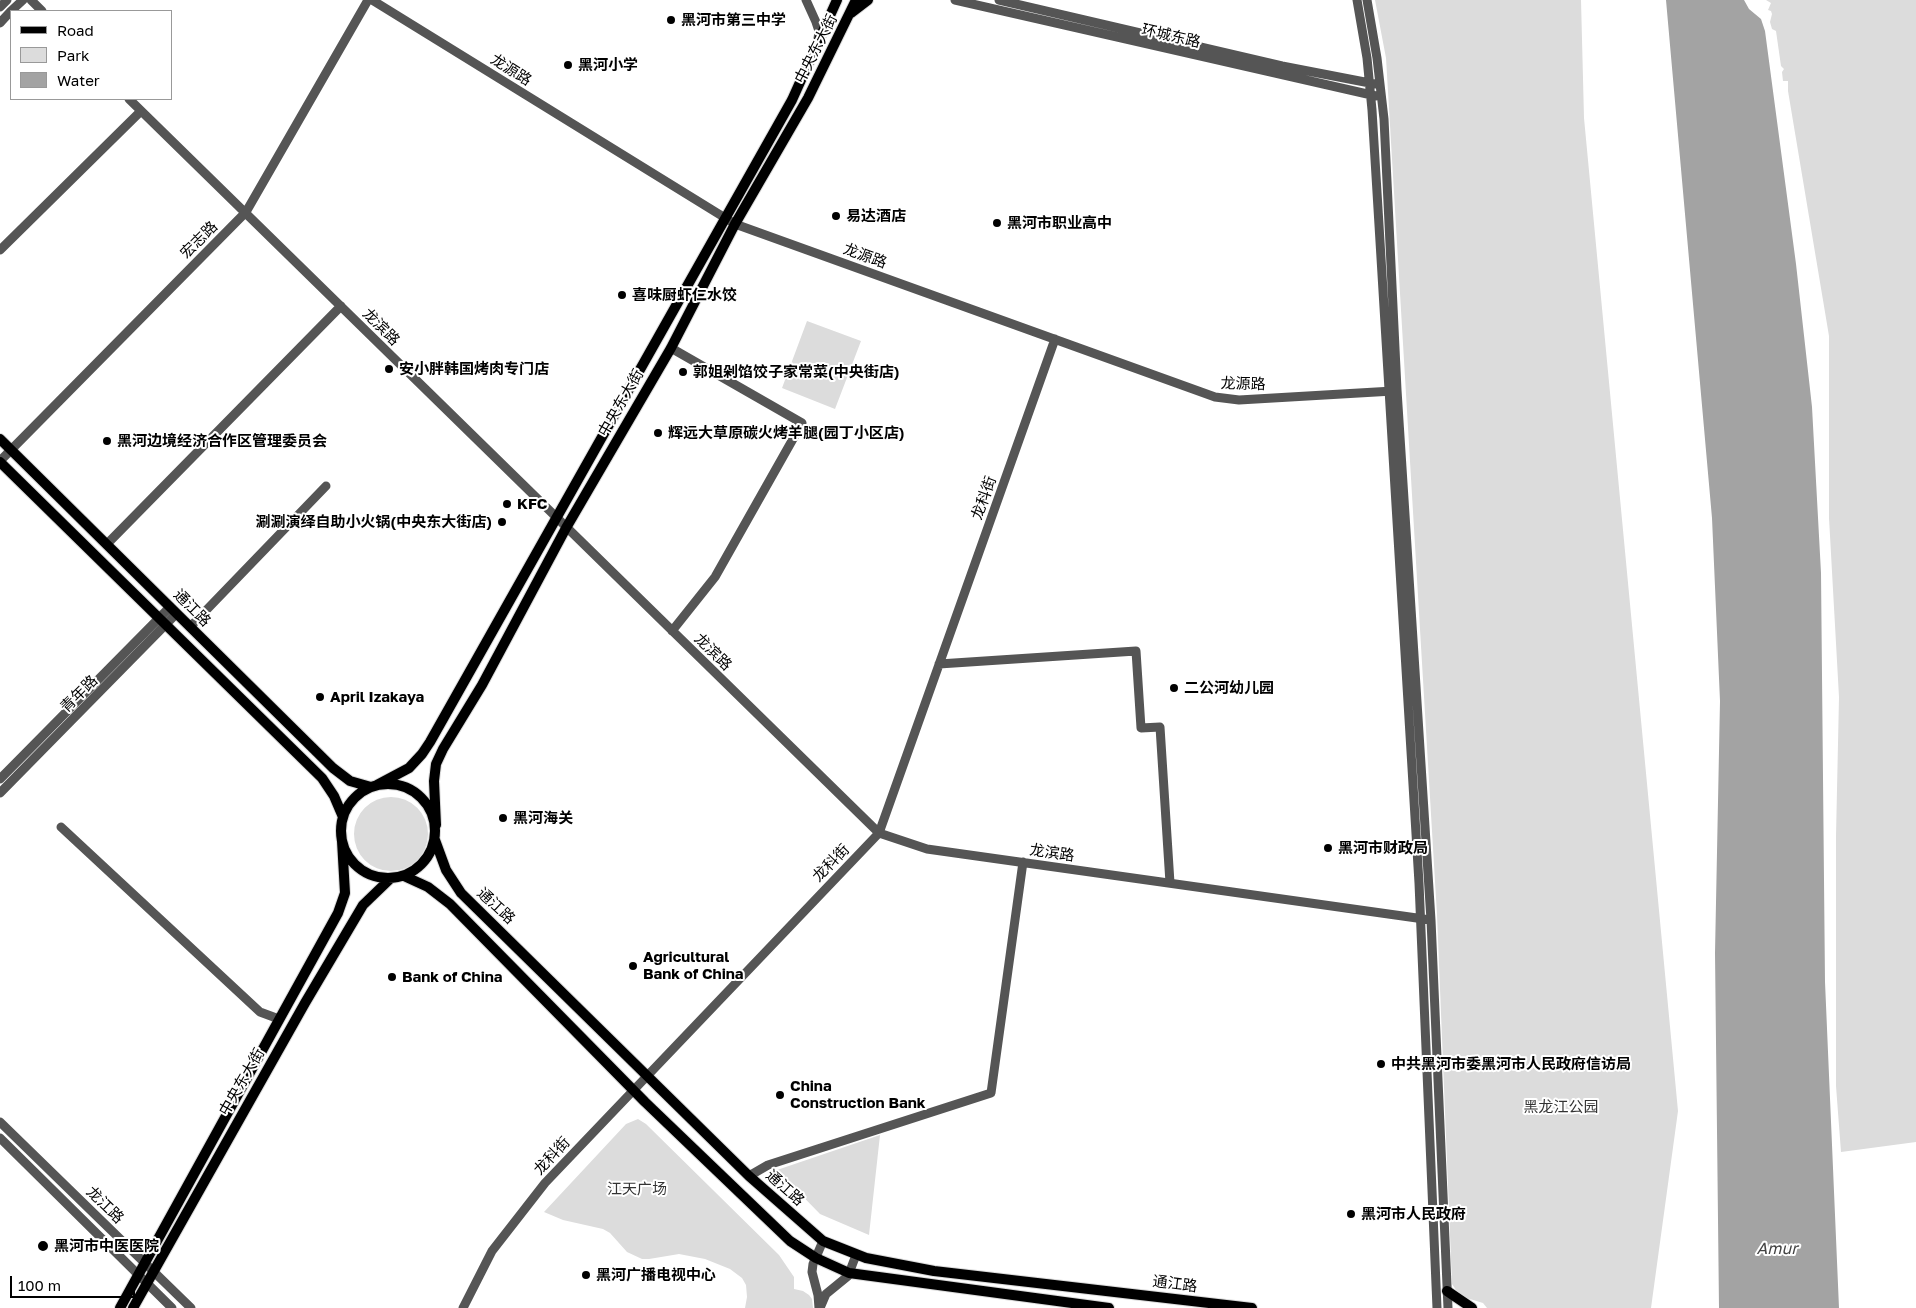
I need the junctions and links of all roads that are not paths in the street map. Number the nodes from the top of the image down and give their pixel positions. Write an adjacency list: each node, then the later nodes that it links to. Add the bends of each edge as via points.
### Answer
1 (7, 0): 15 (street)
2 (22, 0): 16 (street)
3 (31, 0): 17 (street)
4 (368, 0): 28 (street, 宏志路)
5 (372, 0): 29 (street, 龙源路)
6 (806, 0): 21 (street, via 819,31)
7 (837, 0): 21 (main road, 中央东大街)
8 (856, 0): 19 (main road, 中央东大街)
9 (868, 0): 19 (main road)
10 (955, 0): 14 (street, 环城东路)
11 (999, 0): 22 (street, 环城东路)
12 (1357, 0): 22 (street)
13 (1366, 0): 23 (street)
14 (990, 4): 24 (street, 环城东路)
15 (0, 7)
16 (12, 10)
17 (41, 10)
18 (10, 12): 20 (street)
19 (850, 14): 29 (main road, 中央东大街, via 808,98)
20 (0, 23)
21 (816, 48): 29 (main road, 中央东大街)
22 (1370, 84): 23 (street, 环城东路); 24 (street)
23 (1380, 84): 25 (street)
24 (1371, 96): 25 (street, 环城东路); 34 (street)
25 (1381, 96): 34 (street)
26 (130, 100): 27 (street, 龙滨路)
27 (141, 111): 28 (street, 龙滨路); 30 (street)
28 (246, 212): 31 (street, 龙滨路); 36 (street, 宏志路)
29 (731, 222): 32 (street, 龙源路); 33 (main road, 中央东大街); 39 (main road, 中央东大街)
30 (0, 250)
31 (341, 306): 39 (street, 龙滨路); 41 (street)
32 (1055, 339): 34 (street, 龙源路, via 1215,397 1239,400); 46 (street, 龙科街)
33 (671, 348): 40 (main road, 中央东大街); 45 (street, via 802,422 715,577)
34 (1393, 391): 60 (street); 61 (street)
35 (0, 439): 36 (main road, 通江路)
36 (11, 450): 37 (street, 宏志路); 41 (main road, 通江路)
37 (0, 462): 43 (main road, 通江路)
38 (326, 486): 44 (street)
39 (556, 518): 40 (street, 龙滨路); 48 (main road, 中央东大街, via 422,754 409,768)
40 (566, 528): 45 (street, 龙滨路); 51 (main road, 中央东大街, via 436,764)
41 (106, 544): 42 (main road, 通江路)
42 (173, 610): 43 (street, 青年路); 44 (main road, 通江路)
43 (163, 622): 47 (street, 青年路); 49 (street, 青年路); 50 (main road, 通江路, via 322,778)
44 (190, 627): 48 (main road, 通江路, via 332,768 350,781)
45 (672, 631): 53 (street, 龙滨路)
46 (939, 664): 53 (street, 龙科街); 59 (street, via 1136,651 1141,728 1160,727)
47 (0, 779)
48 (374, 786): 50 (main road, via 354,798); 51 (main road, via 397,785 415,792 432,811)
49 (0, 793)
50 (343, 817): 55 (main road)
51 (436, 825): 54 (main road)
52 (61, 828): 62 (street, via 260,1012)
53 (879, 833): 56 (street, 龙滨路, via 927,849); 63 (street, 龙科街)
54 (435, 840): 57 (main road, via 424,862); 63 (main road, 通江路, via 446,870 461,894)
55 (342, 841): 58 (main road, via 346,853 359,868 377,878); 62 (main road, via 345,893 338,913)
56 (1024, 862): 59 (street, 龙滨路); 67 (street, via 992,1093 768,1165)
57 (404, 876): 58 (main road); 64 (main road, 通江路, via 428,887 450,904)
58 (390, 879): 72 (main road, 中央东大街, via 358,913)
59 (1170, 883): 60 (street, 龙滨路)
60 (1420, 918): 61 (street, 龙滨路); 85 (street)
61 (1431, 920): 76 (street)
62 (279, 1019): 71 (main road)
63 (646, 1076): 64 (street, 龙科街); 67 (main road, 通江路)
64 (633, 1090): 70 (main road, 通江路, via 790,1241); 81 (street, 龙科街, via 545,1182 492,1251)
65 (0, 1122): 71 (street, 龙江路)
66 (0, 1138): 74 (street, 龙江路)
67 (750, 1176): 68 (main road, 通江路)
68 (823, 1240): 69 (main road, 通江路); 70 (street)
69 (856, 1255): 73 (street); 84 (main road, 通江路, via 934,1270)
70 (816, 1258): 73 (main road, 通江路); 82 (street, via 812,1272)
71 (145, 1262): 72 (street, 龙江路); 74 (main road)
72 (153, 1270): 75 (main road, 中央东大街); 80 (street, 龙江路)
73 (849, 1273): 82 (street, via 826,1294); 83 (main road, 通江路)
74 (138, 1275): 75 (street, 龙江路); 77 (main road)
75 (146, 1283): 78 (main road, 中央东大街); 79 (street, 龙江路)
76 (1447, 1291): 86 (street); 87 (main road)
77 (120, 1308)
78 (133, 1308)
79 (172, 1308)
80 (191, 1308)
81 (463, 1308)
82 (819, 1308)
83 (1109, 1308)
84 (1252, 1308)
85 (1437, 1308)
86 (1448, 1308)
87 (1472, 1308)

